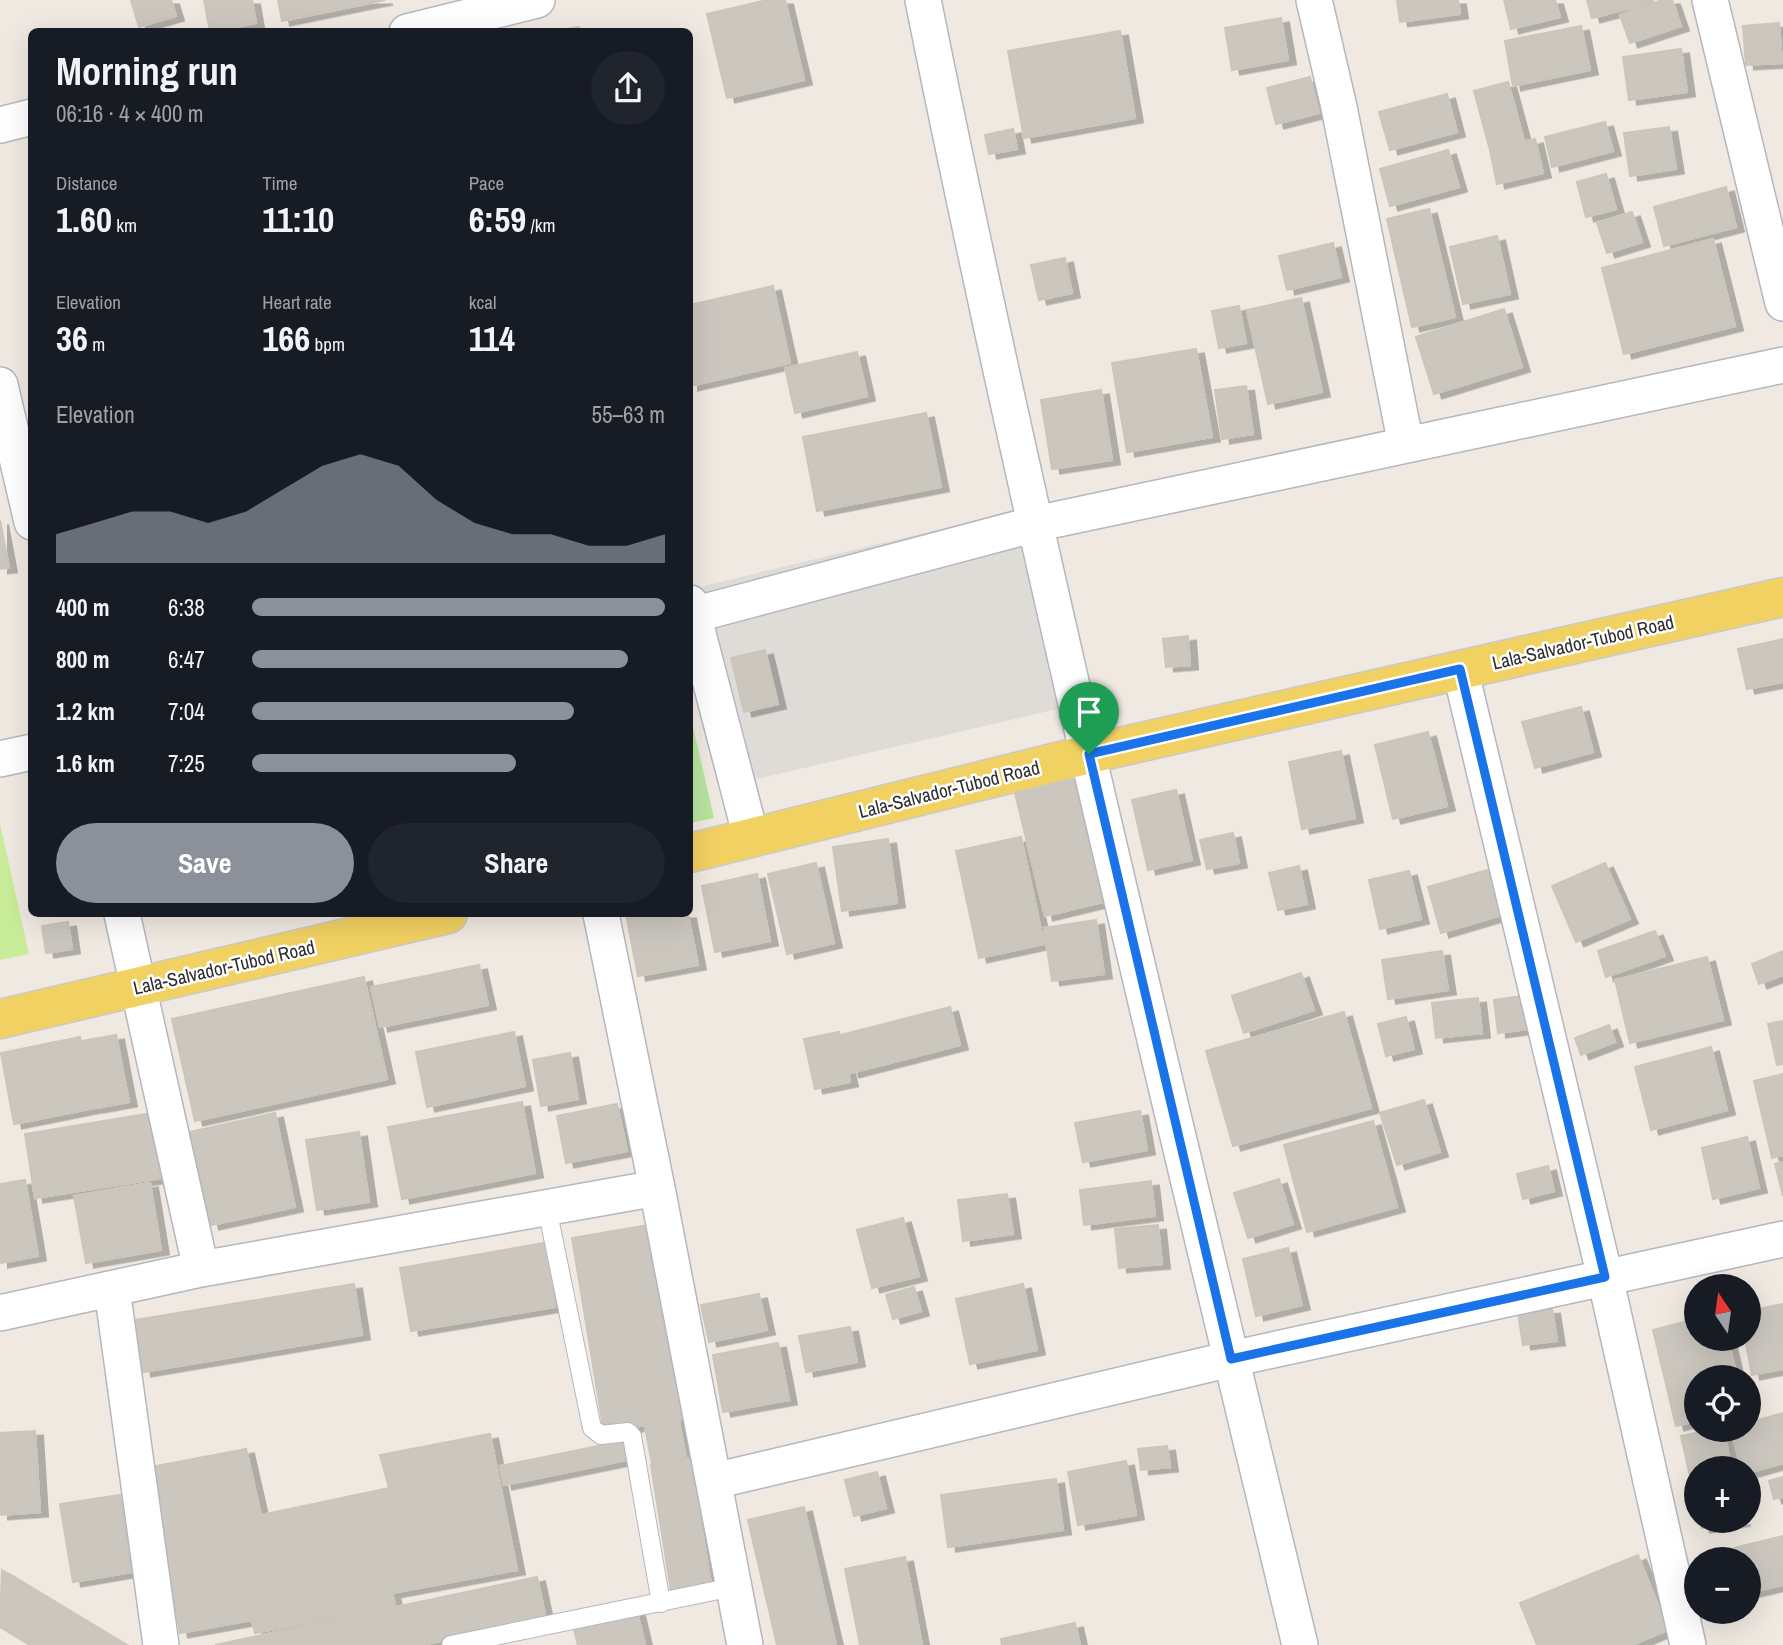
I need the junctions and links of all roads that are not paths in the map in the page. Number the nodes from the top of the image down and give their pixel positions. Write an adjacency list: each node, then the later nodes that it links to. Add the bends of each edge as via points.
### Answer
1 (537, 0): 5 (street)
2 (923, 0): 13 (street)
3 (1314, 0): 11 (street)
4 (1710, 0): 8 (street)
5 (425, 19)
6 (28, 118): 7 (street)
7 (0, 125)
8 (1783, 303)
9 (1783, 365): 11 (street)
10 (0, 385): 12 (street)
11 (1406, 445): 13 (street)
12 (28, 506)
13 (1035, 524): 15 (street); 19 (street)
14 (1783, 597): 17 (main road, Lala-Salvador-Tubod Road)
15 (693, 609)
16 (693, 617): 21 (street)
17 (1460, 669): 19 (main road, Lala-Salvador-Tubod Road); 32 (street)
18 (28, 753): 20 (street)
19 (1089, 754): 21 (main road, Lala-Salvador-Tubod Road); 35 (street)
20 (0, 759)
21 (751, 838): 22 (main road, Lala-Salvador-Tubod Road)
22 (693, 852)
23 (123, 917): 26 (street)
24 (435, 917): 26 (main road, Lala-Salvador-Tubod Road)
25 (602, 917): 28 (street)
26 (139, 987): 27 (main road, Lala-Salvador-Tubod Road); 31 (street)
27 (0, 1019)
28 (657, 1188): 29 (street); 36 (street)
29 (547, 1208): 31 (street); 38 (lane, via 592,1428 601,1435 628,1432 632,1436)
30 (1783, 1239): 32 (street)
31 (201, 1269): 33 (street)
32 (1605, 1277): 35 (street); 43 (street)
33 (112, 1289): 34 (street); 39 (street)
34 (0, 1313)
35 (1231, 1359): 36 (street); 42 (street)
36 (714, 1480): 37 (street)
37 (733, 1587): 38 (lane); 41 (street)
38 (661, 1603): 40 (lane)
39 (161, 1645)
40 (451, 1645)
41 (745, 1645)
42 (1300, 1645)
43 (1688, 1645)

